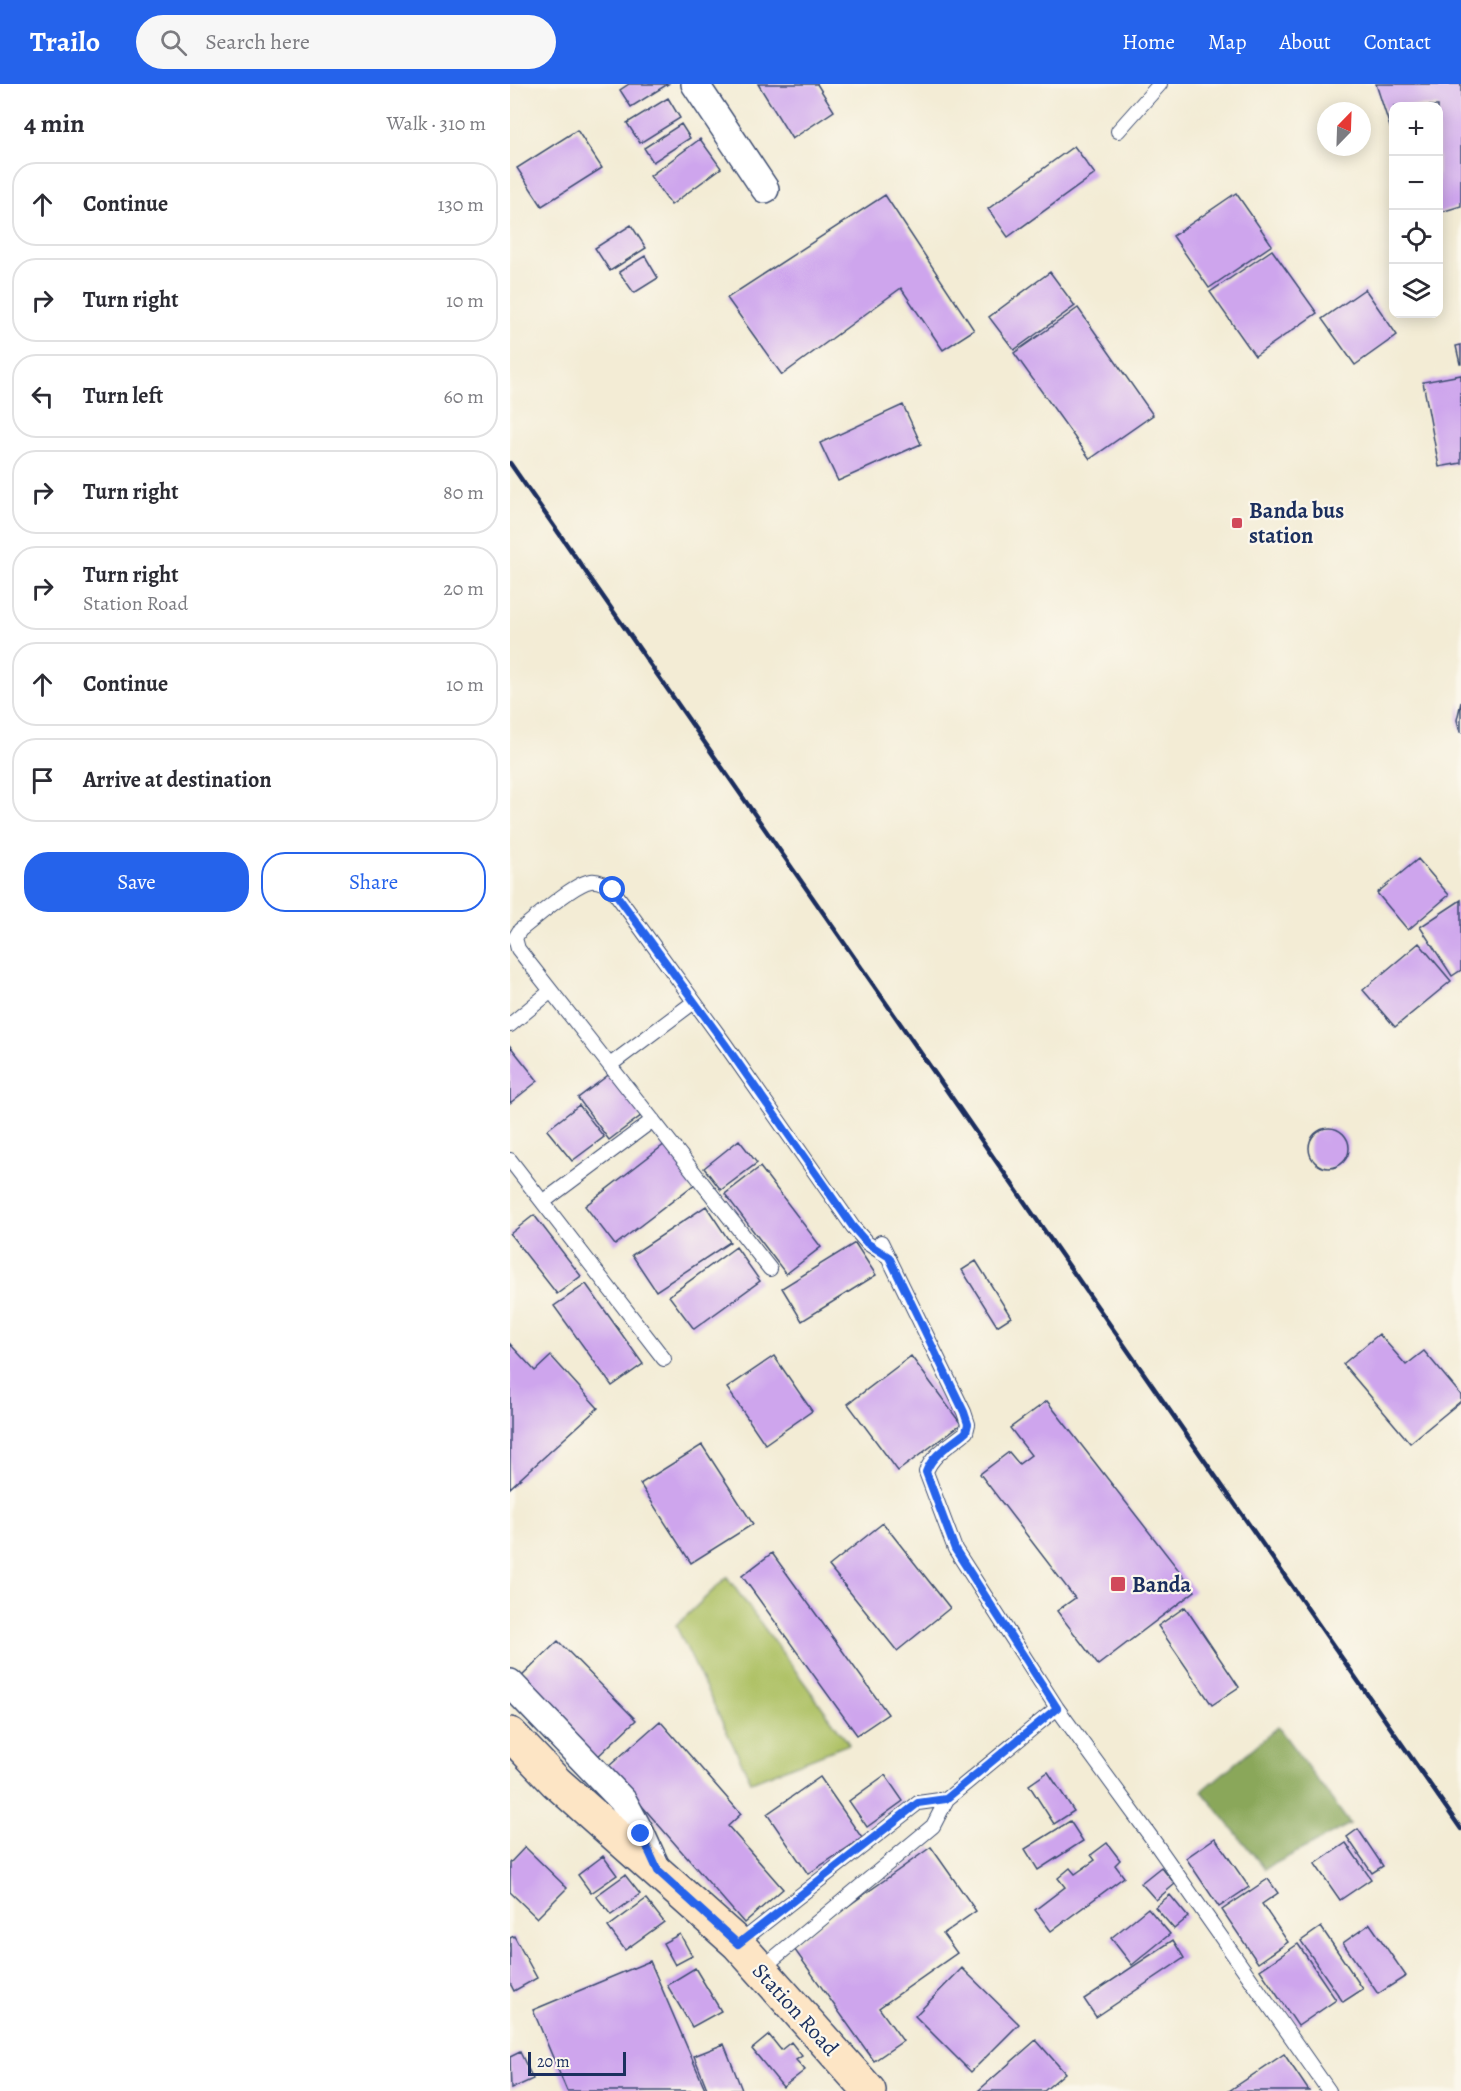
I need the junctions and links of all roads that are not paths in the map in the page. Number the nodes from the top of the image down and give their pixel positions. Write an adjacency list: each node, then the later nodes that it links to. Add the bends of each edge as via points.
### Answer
1 (695, 84): 4 (street)
2 (1161, 84): 3 (lane)
3 (1118, 131)
4 (765, 189)
5 (551, 991): 6 (lane, via 518,949 515,938 520,930 580,885 593,880 613,890); 7 (lane); 8 (lane)
6 (694, 1002): 8 (lane); 13 (lane, via 853,1227 867,1243)
7 (510, 1025)
8 (610, 1065): 9 (lane)
9 (653, 1120): 11 (lane); 14 (lane)
10 (510, 1160): 11 (lane)
11 (543, 1202): 15 (lane)
12 (881, 1242): 13 (lane)
13 (889, 1257): 17 (lane, via 968,1424 966,1432 935,1457 926,1472 955,1549)
14 (770, 1269)
15 (664, 1359)
16 (510, 1683): 22 (street, via 623,1801)
17 (1057, 1708): 21 (lane); 26 (lane)
18 (510, 1734): 20 (main road, Station Road)
19 (510, 1756): 20 (street)
20 (556, 1782): 22 (main road, Station Road)
21 (946, 1799): 23 (lane, via 918,1803); 24 (lane, via 933,1826)
22 (658, 1871): 23 (main road, Station Road)
23 (738, 1944): 24 (main road, Station Road)
24 (760, 1969): 25 (main road, Station Road)
25 (869, 2091)
26 (1329, 2091)

